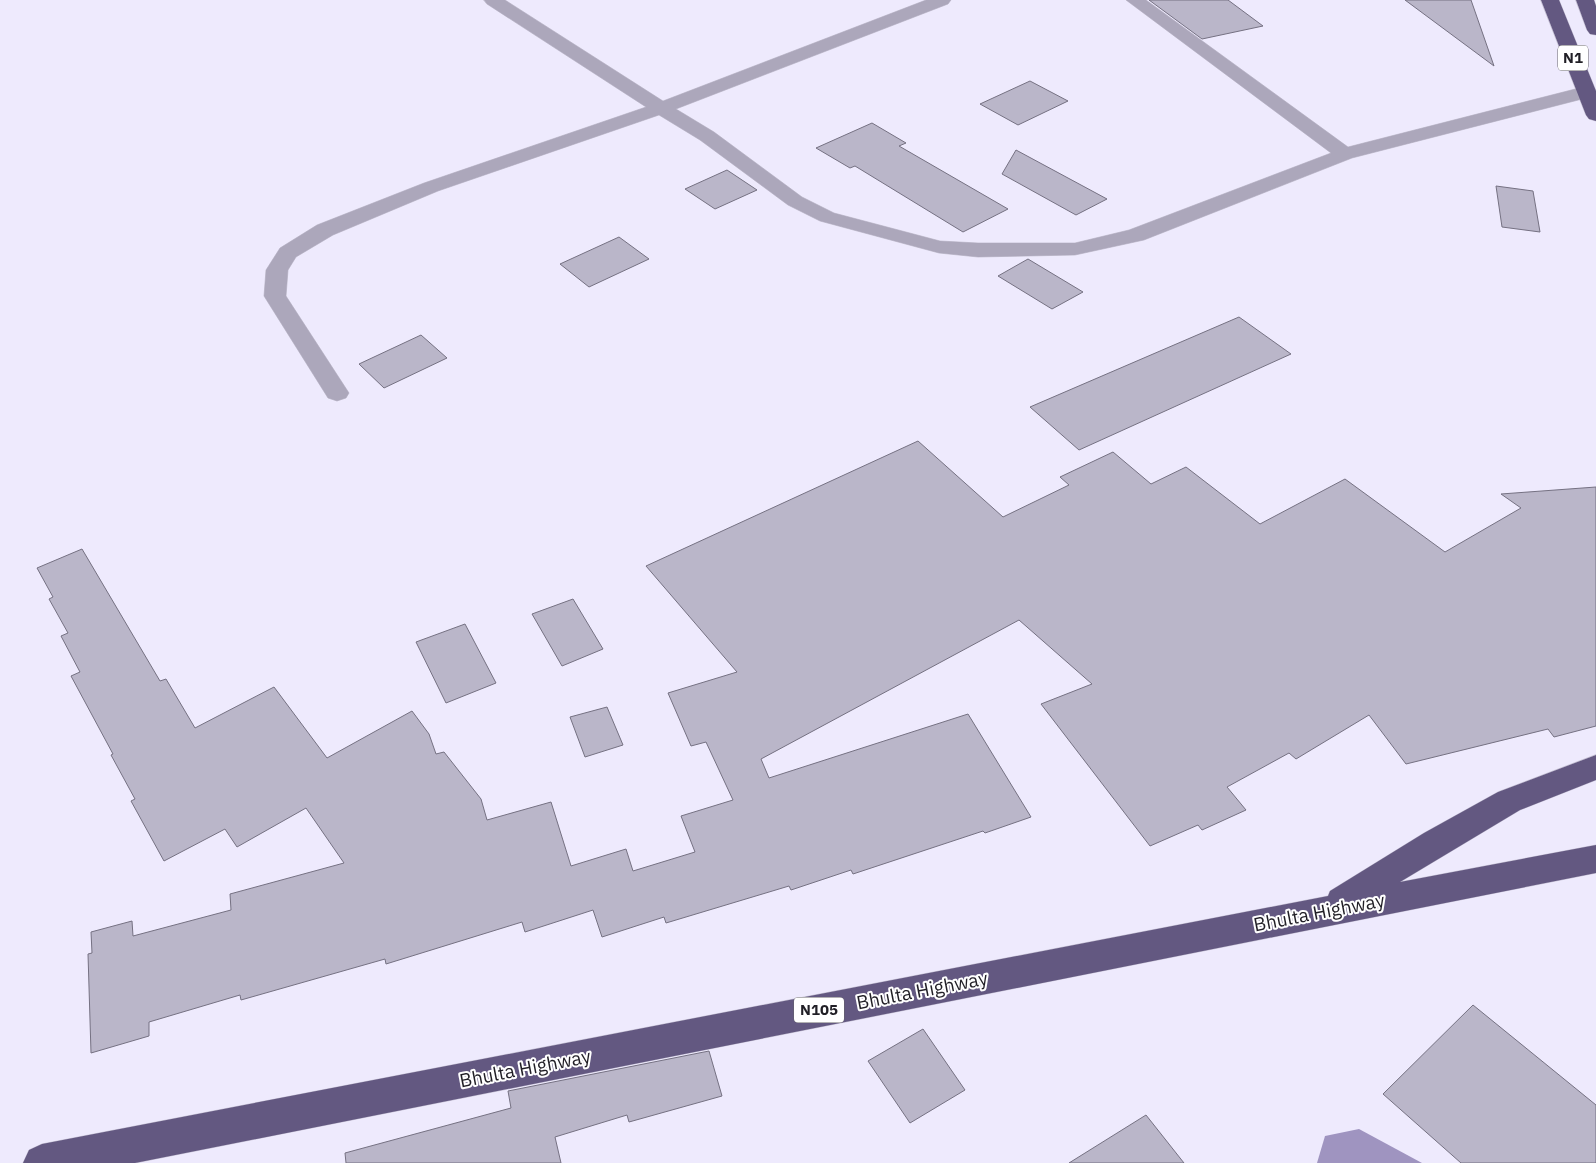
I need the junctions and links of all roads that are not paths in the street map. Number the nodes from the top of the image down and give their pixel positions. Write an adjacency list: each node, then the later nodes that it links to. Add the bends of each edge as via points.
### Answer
1 (493, 0): 8 (street)
2 (942, 0): 8 (street)
3 (1135, 0): 10 (street)
4 (1550, 0): 7 (highway, N1)
5 (1585, 0): 6 (highway, N1)
6 (1596, 30)
7 (1587, 92): 9 (highway, N1); 10 (street)
8 (661, 108): 10 (street, via 707,136 795,201 827,217 939,247 978,250 1075,248 1136,235); 11 (street, via 431,187 325,230 288,253 277,270 275,296)
9 (1596, 116)
10 (1344, 154)
11 (337, 393)
12 (1596, 767): 14 (highway, via 1509,801)
13 (1596, 859): 14 (highway, Bhulta Highway / N105)
14 (1328, 910): 15 (highway, Bhulta Highway / N105)
15 (42, 1163)

